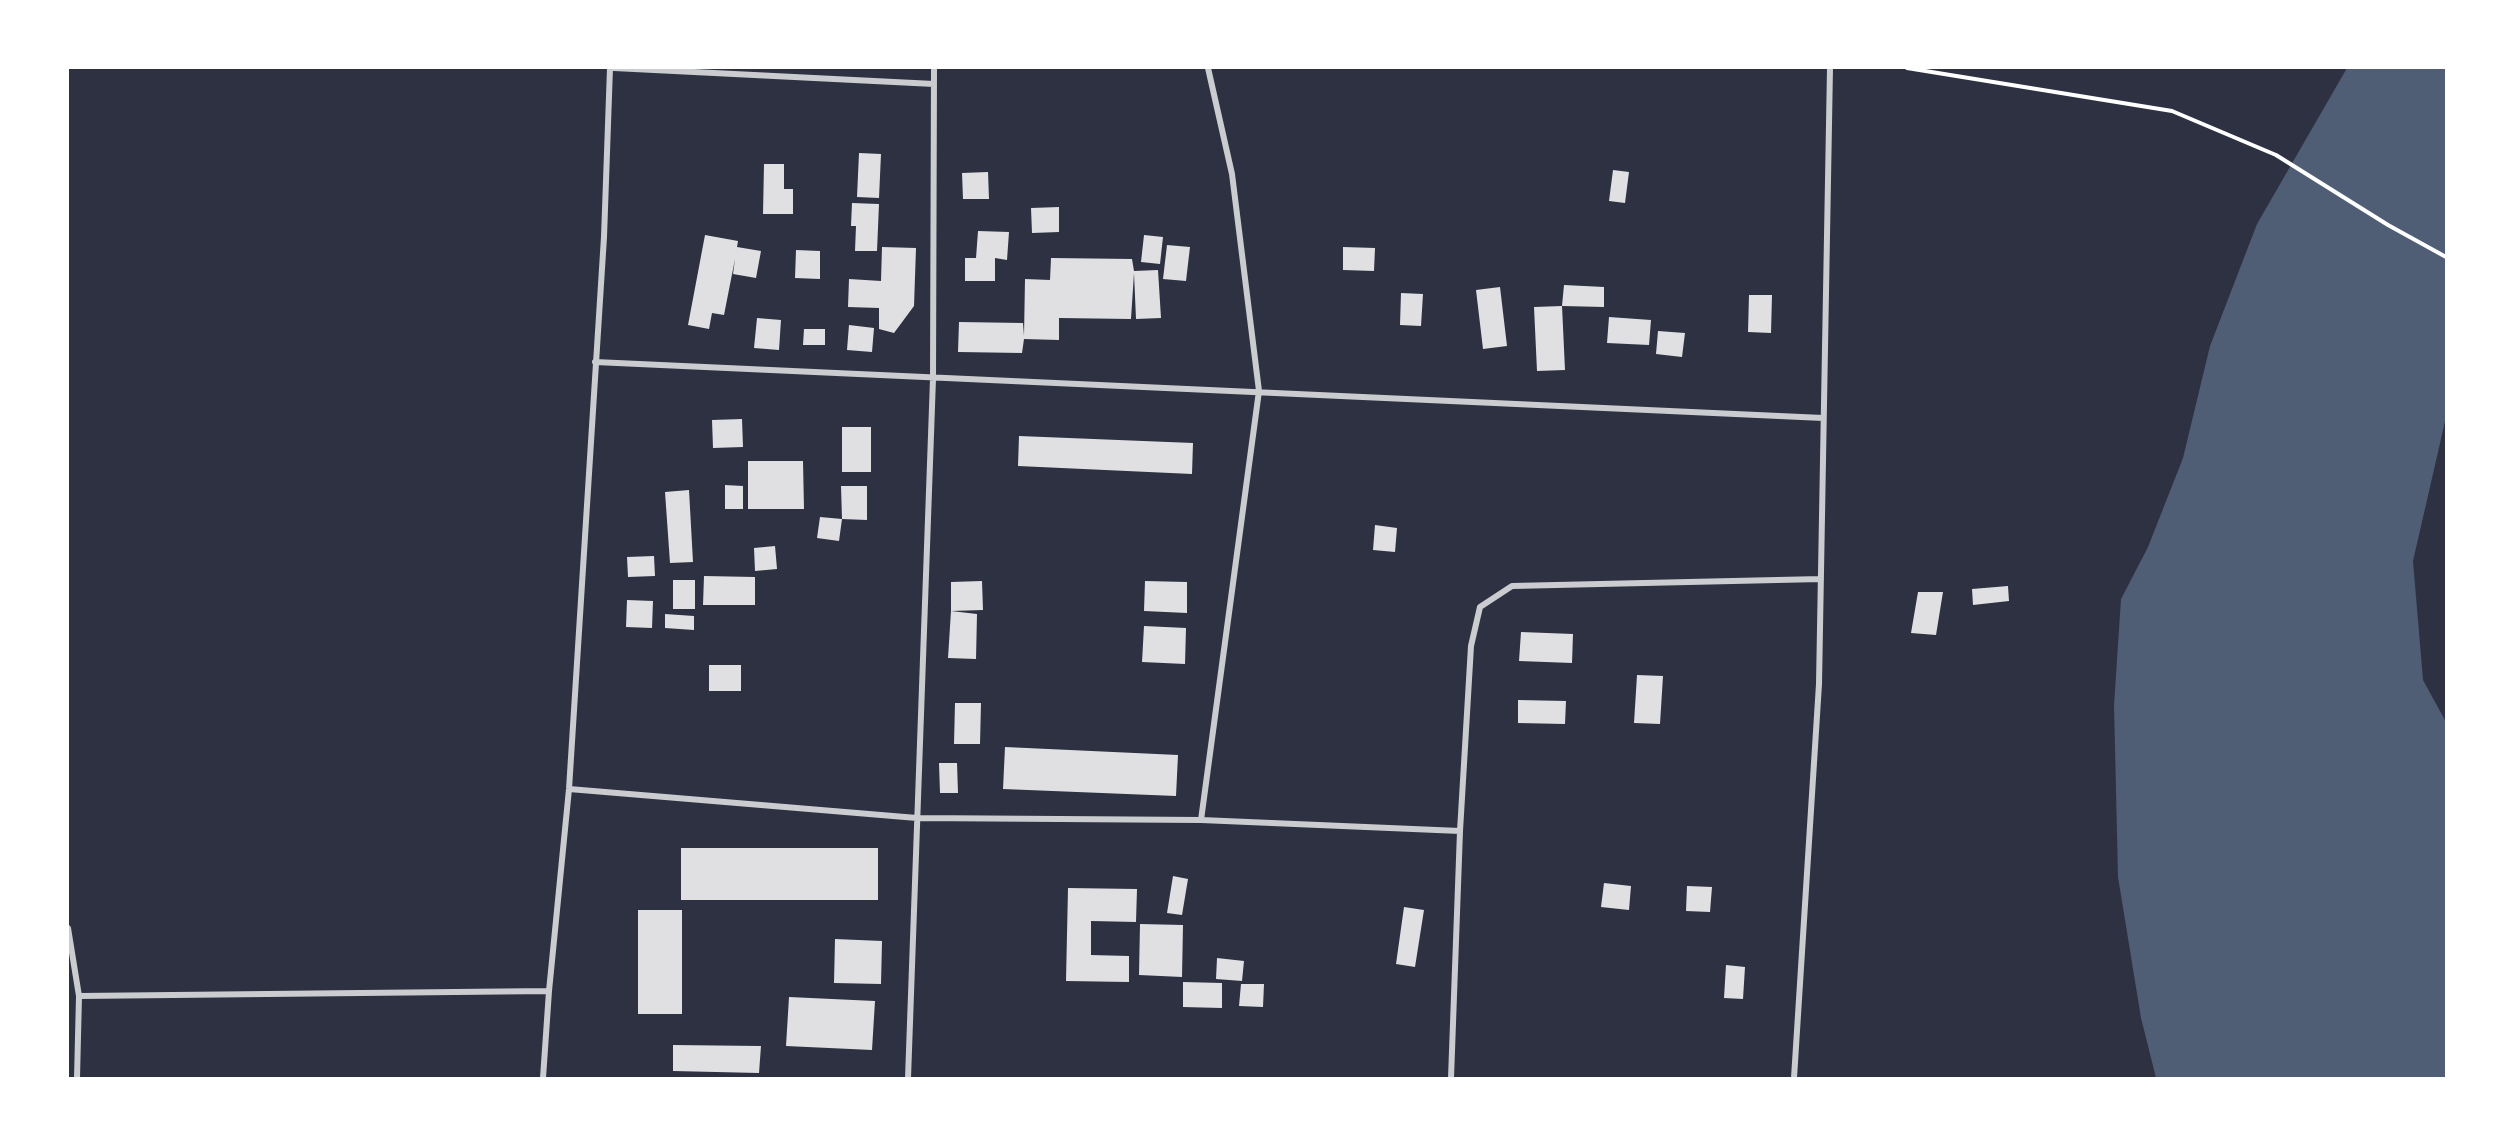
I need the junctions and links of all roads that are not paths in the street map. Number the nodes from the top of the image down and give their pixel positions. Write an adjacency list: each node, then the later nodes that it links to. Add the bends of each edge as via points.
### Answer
1 (610, 68): 7 (street)
2 (614, 68): 6 (street)
3 (934, 68): 6 (street)
4 (1208, 68): 9 (street, via 1232,174)
5 (1830, 68): 10 (street)
6 (934, 84): 8 (street)
7 (596, 362): 8 (street); 12 (street)
8 (933, 379): 9 (street); 13 (street)
9 (1258, 391): 10 (street); 14 (street)
10 (1823, 418): 11 (street)
11 (1821, 579): 15 (street, via 1512,586 1480,607 1471,646); 23 (street, via 1820,684)
12 (569, 789): 13 (street); 17 (street)
13 (917, 818): 14 (street); 21 (street)
14 (1201, 820): 15 (street)
15 (1460, 831): 22 (street)
16 (68, 928): 18 (street)
17 (549, 991): 18 (street); 20 (street)
18 (80, 996): 19 (street)
19 (77, 1078)
20 (543, 1078)
21 (908, 1078)
22 (1451, 1078)
23 (1794, 1078)

